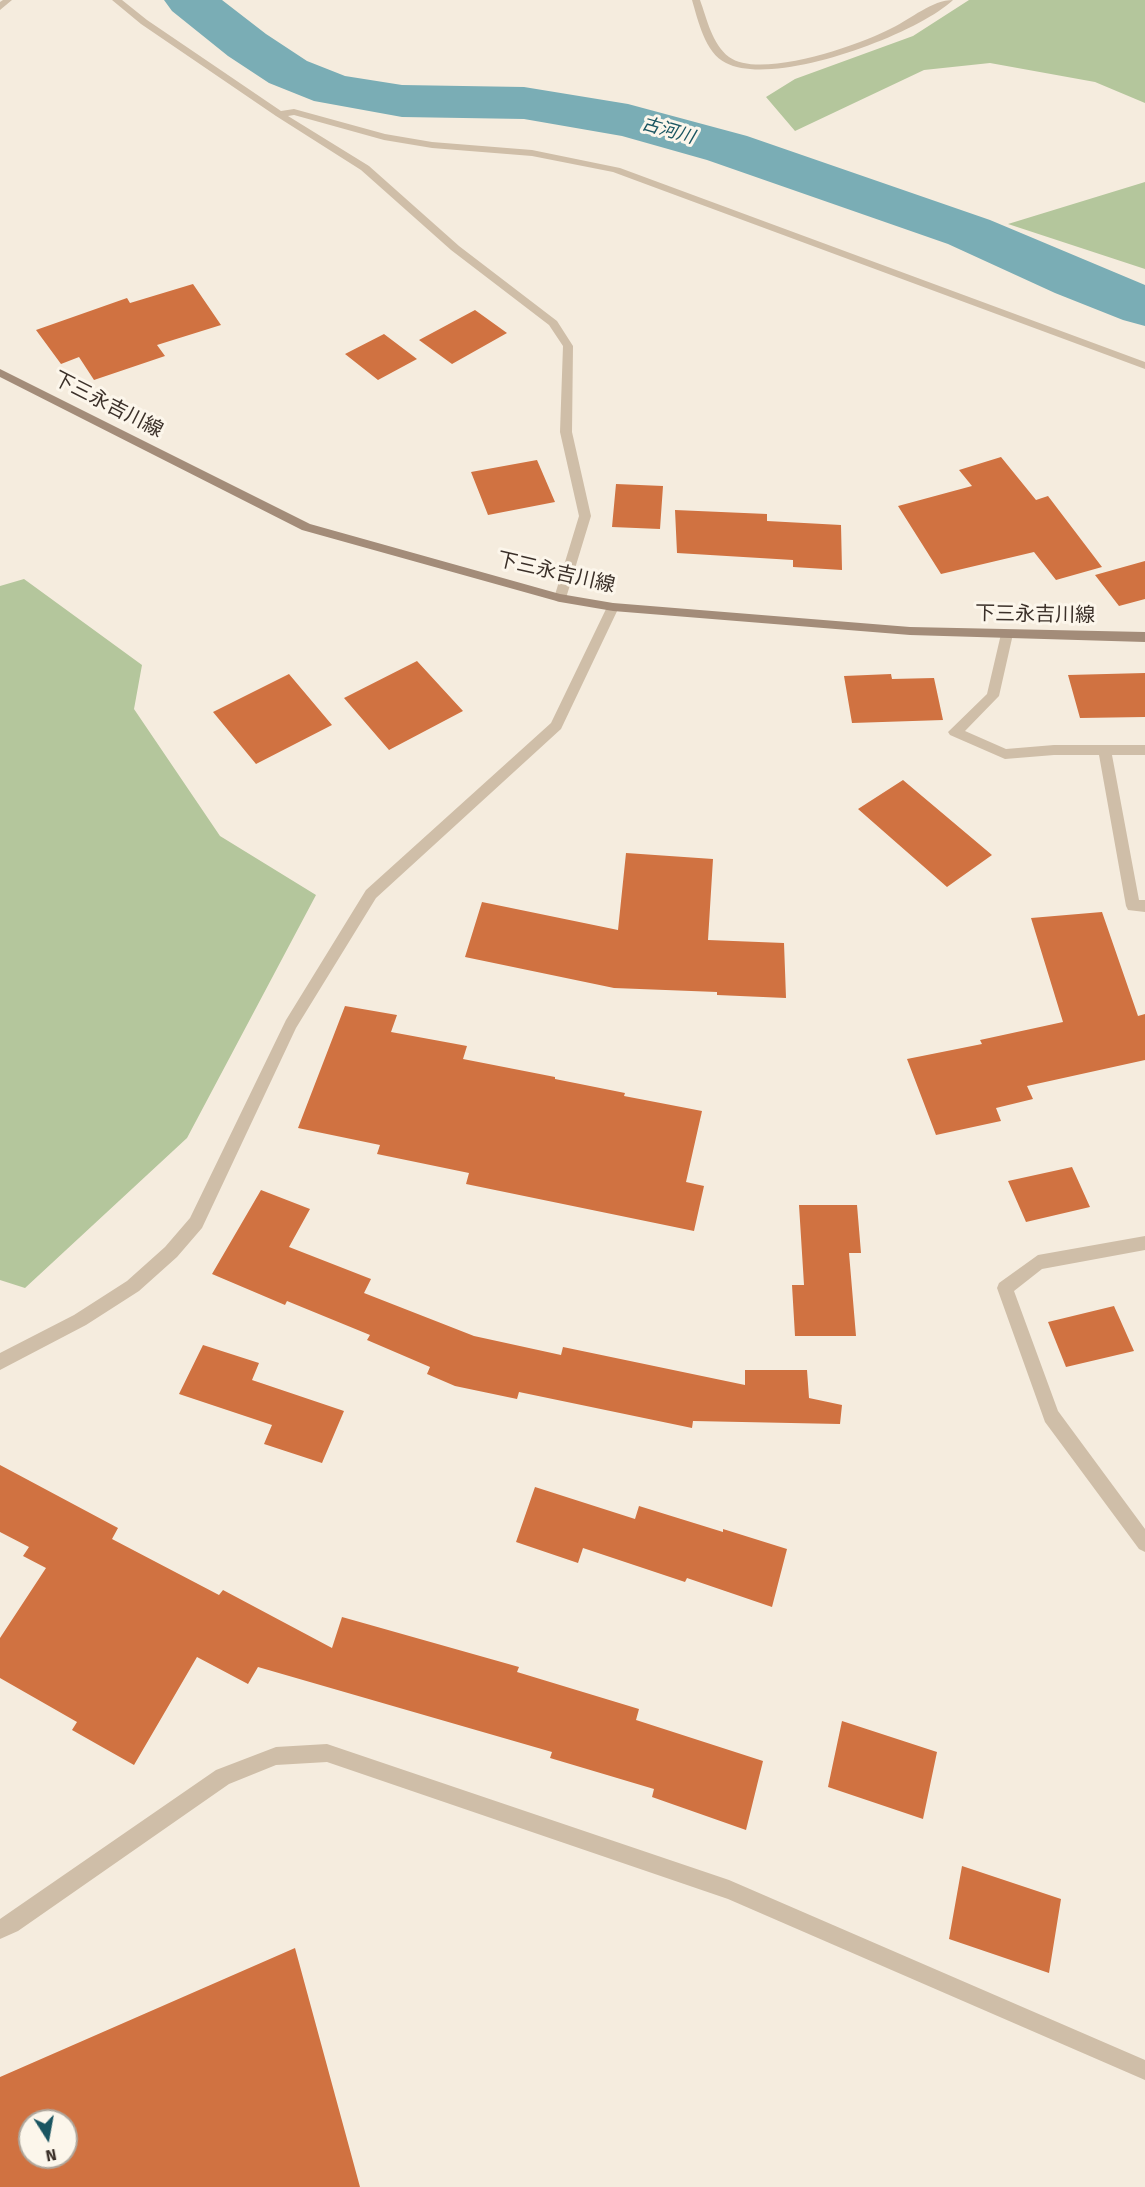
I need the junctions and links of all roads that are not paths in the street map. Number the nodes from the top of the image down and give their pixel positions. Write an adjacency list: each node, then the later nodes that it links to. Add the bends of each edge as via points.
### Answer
1 (8, 0): 5 (street)
2 (116, 0): 6 (street)
3 (696, 0): 4 (street, via 714,45 728,61 750,67 783,66 845,51 883,37)
4 (949, 0)
5 (0, 7)
6 (279, 114): 7 (street, via 294,112 384,137 432,145 532,153 616,170); 9 (street, via 365,168 455,248 553,323 568,346 566,432 585,516)
7 (1145, 366)
8 (0, 373): 9 (main road, 下三永吉川線, via 306,527)
9 (560, 598): 10 (main road, 下三永吉川線)
10 (613, 607): 11 (main road, 下三永吉川線, via 910,631); 17 (street, via 556,726 371,894 291,1024 196,1223 133,1286 80,1320)
11 (1007, 634): 12 (main road, 下三永吉川線); 13 (street, via 993,696 955,732 1005,754)
12 (1145, 637)
13 (1105, 750): 14 (street); 15 (street, via 1133,906)
14 (1145, 750)
15 (1145, 906)
16 (1145, 1242): 18 (street, via 1038,1262 1005,1288 1051,1416)
17 (0, 1362)
18 (1145, 1543)
19 (0, 1929): 20 (street, via 223,1777 276,1756 327,1753 729,1890)
20 (1145, 2070)

